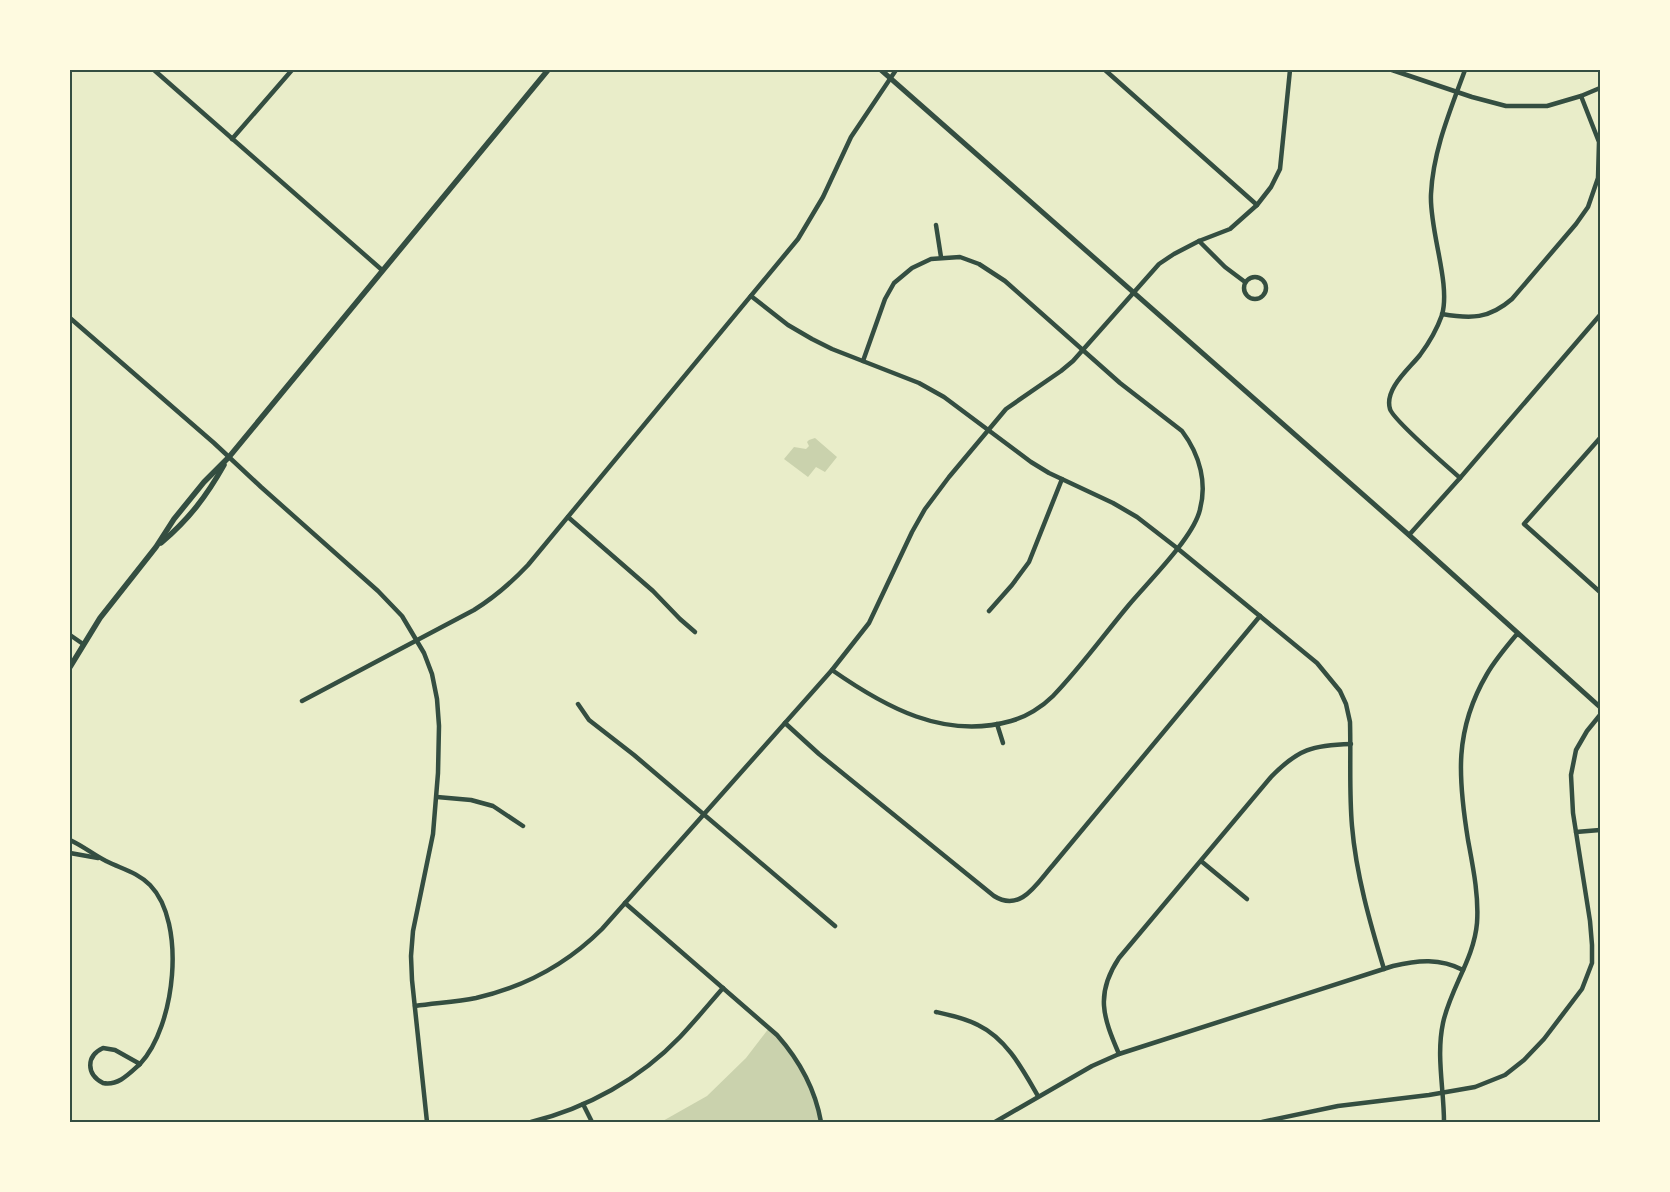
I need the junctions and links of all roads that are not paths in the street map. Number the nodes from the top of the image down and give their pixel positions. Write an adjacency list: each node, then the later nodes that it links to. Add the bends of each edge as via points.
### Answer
1 (154, 70): 14 (street)
2 (292, 70): 14 (street)
3 (548, 70): 19 (main road)
4 (881, 70): 10 (street)
5 (896, 70): 10 (street)
6 (1105, 70): 15 (street)
7 (1290, 70): 15 (street, via 1280,169)
8 (1392, 70): 12 (street)
9 (1464, 70): 12 (street)
10 (890, 78): 21 (street); 22 (street, via 850,137 806,228)
11 (1600, 88): 13 (street)
12 (1456, 92): 13 (street, via 1506,106 1548,106); 23 (street, via 1437,150 1431,196 1444,290)
13 (1581, 96): 23 (street, via 1599,142 1598,178 1588,207 1501,308 1475,318)
14 (232, 139): 19 (street)
15 (1257, 206): 17 (street, via 1230,229)
16 (936, 225): 18 (street)
17 (1199, 241): 20 (street); 21 (street, via 1159,264)
18 (941, 257): 26 (street, via 969,260 993,272); 27 (street, via 919,264 894,284 884,299)
19 (382, 270): 30 (main road)
20 (1245, 282): 20 (street, via 1244,290 1251,298 1264,294 1266,286 1260,278 1250,277)
21 (1133, 292): 26 (street); 34 (street)
22 (751, 296): 27 (street, via 812,339); 33 (street)
23 (1442, 314): 31 (street, via 1432,338 1398,378 1390,398 1390,410)
24 (1600, 315): 31 (street)
25 (70, 318): 30 (street)
26 (1083, 350): 28 (street, via 1061,371 1006,409); 36 (street, via 1176,425 1193,448 1202,471 1202,499 1194,524)
27 (863, 361): 28 (street, via 919,383 952,402)
28 (987, 430): 32 (street, via 1030,462); 46 (street, via 925,509 869,623)
29 (1600, 438): 37 (street, via 1524,524)
30 (229, 457): 35 (main road, via 204,482); 35 (main road, via 197,508); 43 (street, via 384,596)
31 (1460, 478): 34 (street)
32 (1062, 479): 36 (street, via 1121,508); 38 (street, via 1029,562)
33 (568, 517): 40 (street); 43 (street, via 499,594)
34 (1409, 535): 41 (street)
35 (156, 547): 44 (main road)
36 (1177, 548): 39 (street); 52 (street, via 1053,696 1029,714)
37 (1600, 592)
38 (989, 611)
39 (1260, 616): 51 (street, via 1053,865 1026,896 1015,901 994,896); 54 (street, via 1317,663 1335,683 1348,711)
40 (695, 632)
41 (1518, 634): 49 (street); 68 (street, via 1487,673 1466,724 1460,751 1463,810 1477,910 1475,937)
42 (70, 635): 44 (street)
43 (417, 640): 47 (street); 55 (street, via 428,663 438,699)
44 (83, 644): 45 (main road)
45 (70, 667)
46 (832, 670): 51 (street); 52 (street, via 870,695 924,720 965,726)
47 (302, 701)
48 (578, 704): 56 (street, via 589,720)
49 (1600, 706)
50 (1600, 716): 59 (street, via 1586,731 1573,760 1570,791)
51 (785, 723): 56 (street)
52 (997, 724): 53 (street)
53 (1003, 743)
54 (1351, 744): 63 (street, via 1303,751 1285,763); 67 (street, via 1353,837 1363,891)
55 (437, 797): 57 (street, via 493,806); 70 (street, via 433,834 413,931 411,956)
56 (703, 815): 65 (street); 66 (street)
57 (523, 826)
58 (1600, 830): 59 (street)
59 (1576, 832): 74 (street, via 1592,945 1592,963 1582,989 1544,1039 1505,1075)
60 (70, 840): 62 (street)
61 (70, 853): 62 (street)
62 (100, 858): 73 (street, via 150,884 163,904 170,928 171,984 164,1019 154,1046)
63 (1201, 861): 64 (street); 72 (street, via 1119,958 1107,980 1102,1005)
64 (1247, 898)
65 (625, 903): 69 (street); 70 (street, via 588,943 543,974 476,998)
66 (835, 926)
67 (1384, 969): 68 (street, via 1428,960); 72 (street)
68 (1463, 970): 74 (street, via 1443,1024 1440,1061)
69 (723, 988): 76 (street, via 650,1064 610,1091); 80 (street, via 790,1050 809,1082)
70 (415, 1006): 77 (street)
71 (936, 1012): 75 (street, via 977,1024 1001,1041)
72 (1119, 1054): 75 (street)
73 (140, 1064): 73 (street, via 115,1050 103,1048 92,1056 90,1066 92,1075 106,1084 123,1078)
74 (1443, 1093): 82 (street, via 1338,1106); 83 (street)
75 (1038, 1096): 81 (street)
76 (583, 1104): 78 (street); 79 (street)
77 (427, 1122)
78 (531, 1122)
79 (592, 1122)
80 (821, 1122)
81 (995, 1122)
82 (1262, 1122)
83 (1444, 1122)

